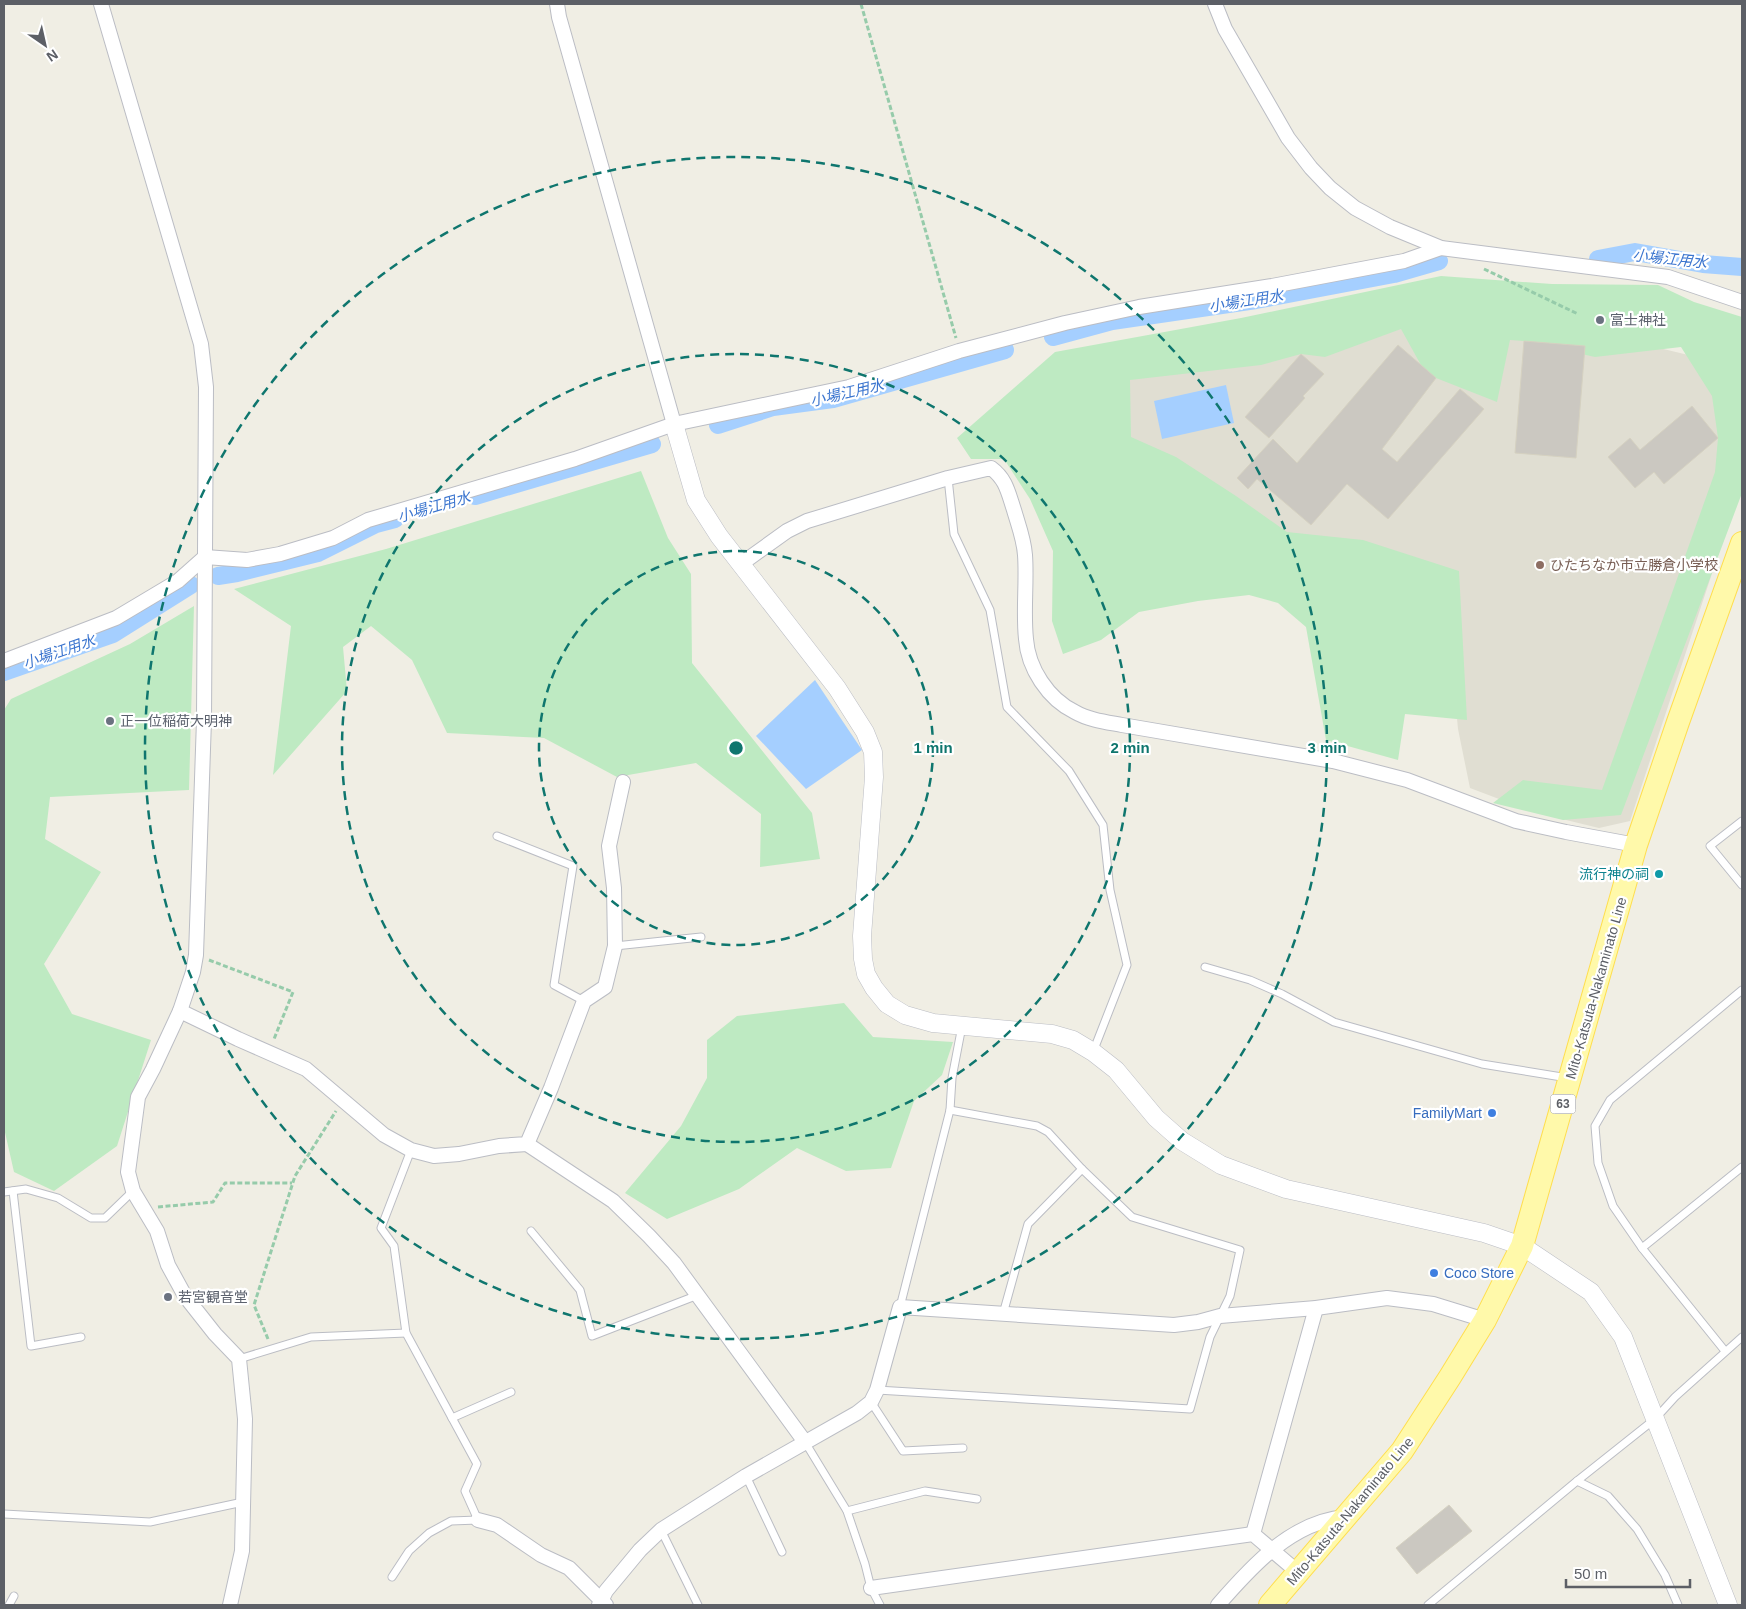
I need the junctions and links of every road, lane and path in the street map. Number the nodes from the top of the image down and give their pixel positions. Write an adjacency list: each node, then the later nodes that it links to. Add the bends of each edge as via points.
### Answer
1 (101, 4): 13 (street, via 201,344 206,387)
2 (557, 4): 10 (street)
3 (861, 4): 9 (path)
4 (1215, 4): 5 (street, via 1225,29 1288,138 1311,168 1355,208)
5 (1441, 248): 7 (street, via 1668,277); 9 (street, via 1404,261 1139,307)
6 (1484, 269): 8 (path)
7 (1742, 302)
8 (1578, 314)
9 (960, 351): 10 (street, via 849,386)
10 (674, 424): 13 (street, via 575,459 368,520 333,538 280,554 247,560); 14 (street, via 696,500)
11 (948, 478): 14 (street, via 807,521 787,531); 19 (street, via 990,468 1000,475 1008,491 1025,554 1026,640 1031,664 1056,699 1074,712 1095,720 1333,761 1407,780 1516,821); 30 (lane, via 954,534 990,610 1007,707 1069,771 1103,824 1110,890 1127,965)
12 (1742, 543): 19 (main road, Mito-Katsuta-Nakaminato Line / 63)
13 (205, 557): 15 (street, via 178,581 116,618); 23 (street, via 204,720)
14 (741, 564): 28 (street, via 837,688 865,732 873,752 871,831 862,936 866,974 887,1004 905,1015 933,1023)
15 (4, 661)
16 (623, 782): 22 (street, via 609,846)
17 (1742, 821): 20 (lane, via 1710,846)
18 (497, 836): 26 (lane, via 573,866 554,985)
19 (1636, 845): 31 (main road, Mito-Katsuta-Nakaminato Line / 63)
20 (1742, 885)
21 (701, 937): 22 (lane)
22 (615, 946): 26 (street, via 606,987)
23 (196, 955): 27 (street, via 194,972); 29 (path, via 293,992)
24 (1205, 967): 31 (lane, via 1250,980 1334,1022 1482,1064)
25 (1742, 990): 45 (lane, via 1610,1100 1596,1126 1598,1163 1613,1206)
26 (584, 1001): 34 (street)
27 (180, 1011): 29 (street); 40 (street, via 138,1097 128,1172)
28 (962, 1026): 30 (street, via 1052,1034 1073,1040); 33 (lane, via 952,1078)
29 (269, 1051): 32 (street, via 306,1069)
30 (1094, 1052): 44 (street, via 1116,1070 1162,1124 1182,1141 1221,1165 1286,1189 1484,1233)
31 (1570, 1079): 44 (main road, Mito-Katsuta-Nakaminato Line / 63)
32 (343, 1100): 35 (street, via 384,1135); 38 (path)
33 (950, 1110): 37 (lane, via 1037,1126 1048,1132); 47 (lane)
34 (527, 1144): 35 (street, via 434,1156); 46 (street, via 614,1201 650,1236)
35 (411, 1150): 52 (lane, via 381,1228 394,1246)
36 (1742, 1167): 45 (lane)
37 (1082, 1169): 49 (lane, via 1028,1224); 50 (lane, via 1132,1217 1240,1250 1230,1296)
38 (292, 1184): 42 (path, via 225,1183 212,1202); 55 (path, via 254,1305)
39 (13, 1191): 40 (lane, via 26,1189 58,1198 91,1218 105,1218); 41 (lane); 54 (lane, via 31,1346)
40 (133, 1191): 42 (street)
41 (4, 1192)
42 (145, 1208): 57 (street, via 157,1231 168,1265 185,1296)
43 (531, 1231): 46 (lane, via 580,1290 592,1336)
44 (1522, 1246): 51 (main road, Mito-Katsuta-Nakaminato Line / 63); 61 (street, via 1591,1292 1622,1337)
45 (1642, 1248): 56 (lane)
46 (698, 1295): 62 (street)
47 (900, 1307): 49 (street); 59 (street)
48 (1316, 1308): 50 (street); 51 (street, via 1387,1298 1433,1304); 73 (street)
49 (1002, 1314): 50 (street, via 1174,1325)
50 (1220, 1316): 59 (lane, via 1210,1337 1190,1409)
51 (1485, 1320): 70 (main road, Mito-Katsuta-Nakaminato Line / 63, via 1402,1451)
52 (406, 1333): 55 (lane, via 311,1336); 60 (lane)
53 (1742, 1336): 56 (lane)
54 (81, 1337)
55 (272, 1348): 57 (lane)
56 (1725, 1351): 61 (lane)
57 (239, 1359): 67 (street, via 245,1418)
58 (511, 1392): 60 (lane)
59 (874, 1396): 62 (street, via 857,1413); 63 (lane, via 904,1451)
60 (452, 1418): 71 (lane, via 478,1464 465,1491)
61 (1655, 1420): 65 (lane); 89 (street)
62 (805, 1442): 64 (street); 68 (lane)
63 (963, 1448)
64 (746, 1476): 72 (street); 75 (lane)
65 (1577, 1481): 87 (lane); 88 (lane, via 1608,1496 1637,1529 1665,1575)
66 (977, 1500): 68 (lane, via 924,1491)
67 (243, 1502): 69 (lane, via 150,1522); 82 (street, via 242,1551)
68 (847, 1511): 78 (lane)
69 (4, 1514)
70 (1347, 1517): 74 (street, via 1306,1526); 76 (main road, Mito-Katsuta-Nakaminato Line / 63)
71 (478, 1520): 77 (lane, via 451,1521 429,1533 409,1551); 80 (street, via 497,1525 541,1555 568,1568)
72 (660, 1530): 80 (street, via 606,1591); 83 (lane)
73 (1253, 1534): 74 (street); 78 (street)
74 (1271, 1550): 76 (street); 85 (street)
75 (782, 1552)
76 (1299, 1573): 86 (main road, Mito-Katsuta-Nakaminato Line / 63)
77 (392, 1577)
78 (871, 1588): 84 (lane)
79 (14, 1596): 81 (lane)
80 (602, 1604)
81 (9, 1605)
82 (230, 1605)
83 (698, 1605)
84 (880, 1605)
85 (1218, 1605)
86 (1270, 1605)
87 (1428, 1605)
88 (1678, 1605)
89 (1728, 1605)

